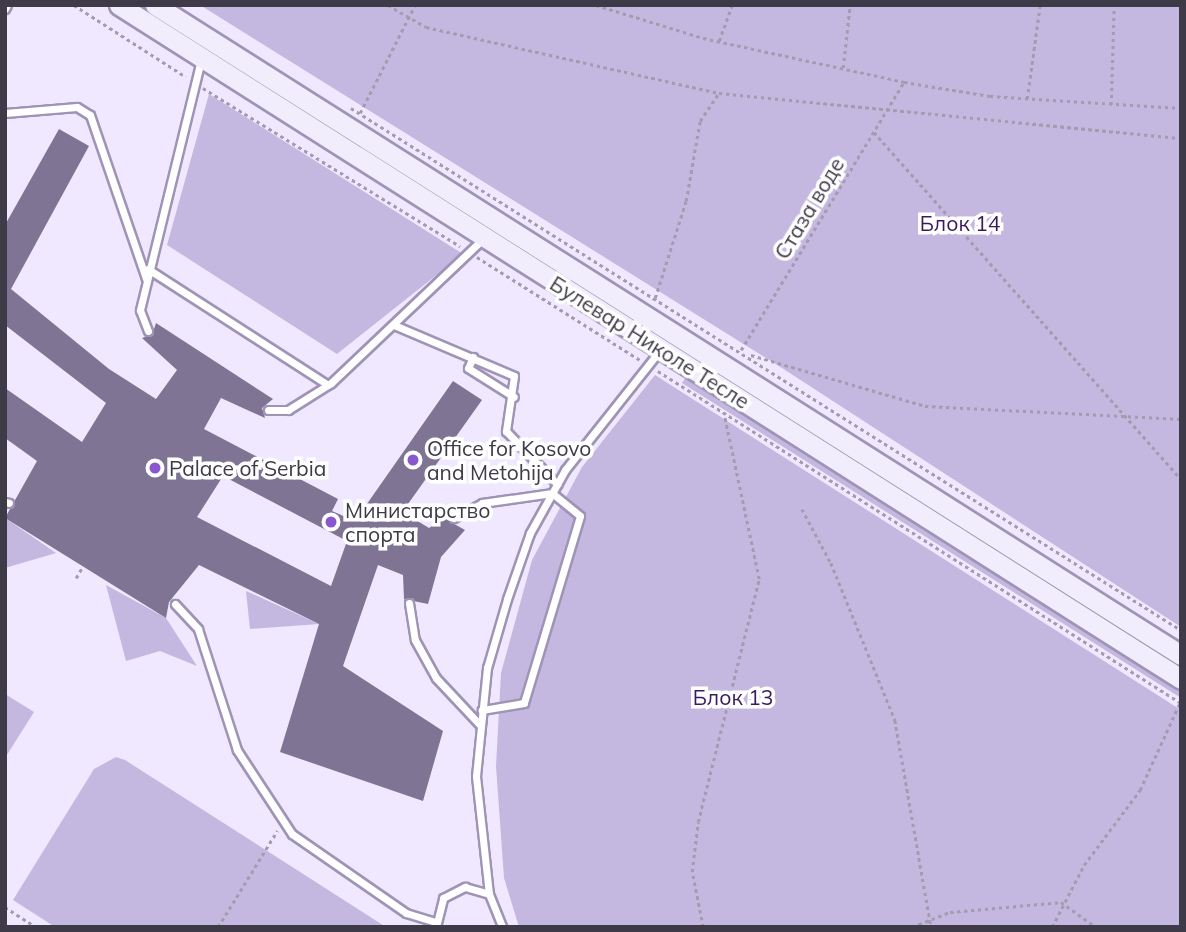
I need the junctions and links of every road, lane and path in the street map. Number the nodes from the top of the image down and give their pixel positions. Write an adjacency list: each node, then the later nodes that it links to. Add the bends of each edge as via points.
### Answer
1 (74, 5): 16 (path)
2 (119, 5): 13 (main road, Булевар Николе Тесле)
3 (155, 5): 13 (main road, Булевар Николе Тесле)
4 (388, 5): 11 (path)
5 (415, 5): 11 (path)
6 (596, 5): 12 (path)
7 (732, 5): 12 (path)
8 (850, 5): 14 (path)
9 (1040, 5): 18 (path)
10 (1114, 5): 19 (path)
11 (408, 19): 17 (path); 24 (path)
12 (719, 41): 14 (path)
13 (207, 50): 16 (lane); 27 (main road, Булевар Николе Тесле)
14 (843, 69): 15 (path)
15 (904, 82): 18 (path); 22 (path, Стаза воде)
16 (195, 83): 28 (path); 29 (lane)
17 (719, 93): 22 (path); 31 (path, via 700,121 686,201)
18 (1027, 99): 19 (path)
19 (1111, 105): 21 (path)
20 (349, 106): 24 (path)
21 (1181, 108)
22 (887, 109): 25 (path, Стаза воде); 26 (path)
23 (5, 113): 30 (lane, via 77,107 90,115)
24 (360, 113): 31 (path)
25 (874, 132): 36 (path, Стаза воде); 43 (path)
26 (1181, 138)
27 (491, 230): 28 (lane); 35 (main road, Булевар Николе Тесле)
28 (471, 253): 32 (lane); 38 (path)
29 (149, 269): 30 (lane); 39 (lane)
30 (146, 279): 33 (lane, via 140,310)
31 (655, 298): 36 (path)
32 (394, 325): 37 (lane); 39 (lane)
33 (148, 331)
34 (697, 331): 36 (path)
35 (667, 341): 38 (lane); 55 (main road, Булевар Николе Тесле); 56 (main road, Булевар Николе Тесле)
36 (741, 350): 43 (path, via 782,368 925,406); 54 (path)
37 (473, 357): 40 (lane, via 514,376); 40 (lane, via 468,368)
38 (648, 364): 42 (path); 46 (lane)
39 (328, 385): 41 (lane, via 288,410)
40 (514, 397): 46 (lane, via 506,431)
41 (268, 410)
42 (723, 412): 57 (path); 69 (path, via 759,579 698,822 692,872)
43 (1127, 416): 44 (path); 45 (path)
44 (1181, 419)
45 (1181, 479)
46 (557, 484): 47 (lane)
47 (552, 493): 49 (lane, via 482,503); 58 (lane, via 530,533 507,599); 58 (lane, via 580,516 581,528 530,689 524,703)
48 (802, 509): 64 (path, via 831,563 895,720)
49 (454, 518)
50 (83, 566): 51 (path)
51 (76, 578)
52 (409, 603): 59 (lane, via 415,640 436,677)
53 (175, 604): 60 (lane, via 198,629 237,750)
54 (1181, 629)
55 (1181, 655)
56 (1181, 679)
57 (1180, 702): 62 (path, via 1140,790)
58 (482, 710): 59 (lane)
59 (480, 725): 61 (lane, via 476,776)
60 (283, 820): 65 (lane, via 292,834 406,913); 67 (path)
61 (489, 894): 65 (lane, via 453,891); 68 (lane)
62 (1061, 902): 64 (path); 72 (path); 73 (path)
63 (5, 907): 66 (path)
64 (930, 919): 70 (path); 71 (path)
65 (435, 924)
66 (36, 927)
67 (218, 927)
68 (502, 927)
69 (703, 927)
70 (912, 927)
71 (931, 927)
72 (1052, 927)
73 (1096, 927)

